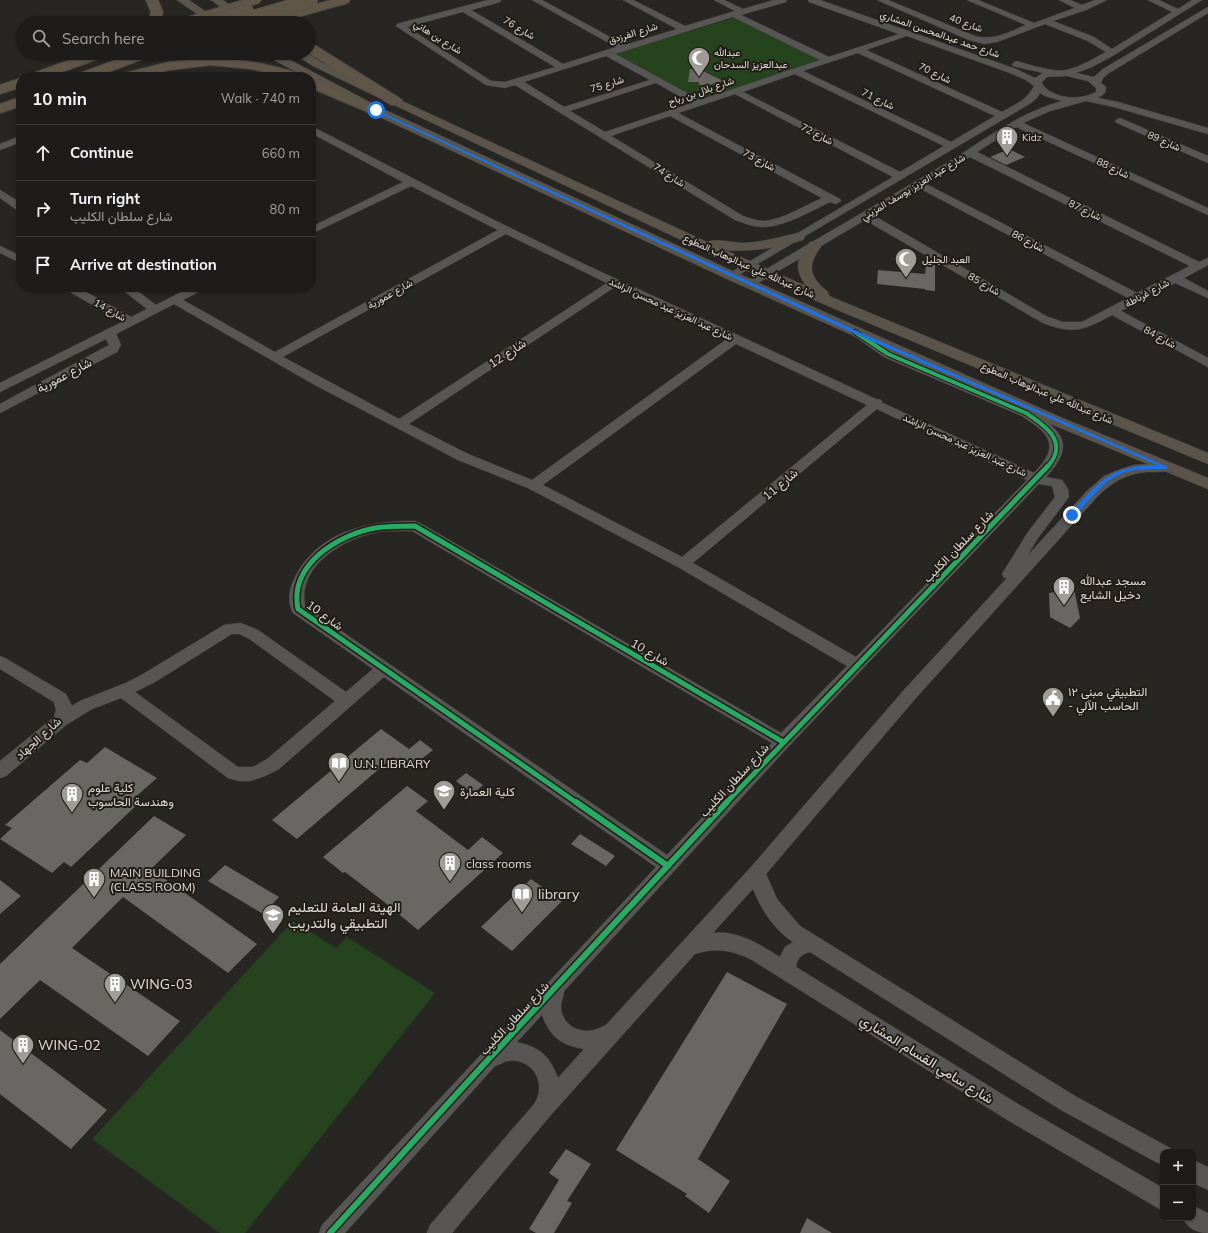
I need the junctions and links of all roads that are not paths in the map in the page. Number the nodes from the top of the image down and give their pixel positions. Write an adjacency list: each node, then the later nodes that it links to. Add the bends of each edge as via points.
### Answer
1 (152, 0): 33 (highway, via 157,8)
2 (182, 0): 34 (main road)
3 (216, 0): 25 (main road)
4 (255, 0): 25 (highway)
5 (264, 0): 39 (highway, via 263,7 268,10)
6 (286, 0): 36 (highway, bridge)
7 (311, 0): 38 (highway, bridge)
8 (344, 0): 40 (highway)
9 (352, 0): 41 (highway)
10 (497, 0): 27 (street, شارع بن هاني)
11 (536, 0): 50 (street)
12 (627, 0): 46 (street)
13 (718, 0): 31 (street)
14 (783, 0): 31 (street, شارع الفرزدق)
15 (812, 0): 32 (street, شارع حمد عبدالمحسن المشاري)
16 (836, 0): 29 (street, شارع حمد عبدالمحسن المشاري)
17 (881, 0): 45 (street, شارع 40, via 978,40 997,39)
18 (971, 0): 45 (street)
19 (1063, 0): 26 (street)
20 (1103, 0): 26 (street, شارع 40)
21 (1152, 0): 23 (street)
22 (1198, 0): 24 (street)
23 (1162, 4): 24 (street); 30 (street)
24 (1186, 7): 30 (street)
25 (228, 8): 35 (highway); 37 (main road)
26 (1083, 8): 44 (street, شارع 40)
27 (464, 9): 63 (street, شارع 76); 76 (street, شارع بن هاني, via 400,26)
28 (1208, 9): 82 (street, via 1106,71)
29 (863, 11): 32 (street, via 864,14); 42 (street, شارع حمد عبدالمحسن المشاري)
30 (1178, 12): 49 (street)
31 (739, 13): 46 (street, شارع الفرزدق); 61 (street)
32 (855, 15): 43 (street, شارع حمد عبدالمحسن المشاري)
33 (156, 16)
34 (203, 16)
35 (213, 16)
36 (219, 16)
37 (240, 16)
38 (257, 16)
39 (294, 16)
40 (303, 16)
41 (310, 16)
42 (884, 18): 43 (street, via 873,18); 62 (street, شارع حمد عبدالمحسن المشاري)
43 (874, 22): 47 (street, شارع حمد عبدالمحسن المشاري)
44 (1046, 22): 45 (street, شارع 40); 48 (street)
45 (1035, 26)
46 (684, 29): 50 (street, شارع الفرزدق)
47 (906, 34): 51 (street, شارع بلال بن رباح); 66 (street, شارع حمد عبدالمحسن المشاري)
48 (1098, 42): 49 (street); 54 (street)
49 (1123, 45): 54 (street)
50 (624, 48): 53 (street, شارع الفرزدق)
51 (859, 50): 61 (street, شارع بلال بن رباح); 94 (street, شارع 70)
52 (316, 51): 86 (highway)
53 (607, 53): 63 (street, شارع الفرزدق); 74 (street, شارع 75)
54 (1111, 53): 72 (street, via 1089,65)
55 (94, 60): 64 (highway)
56 (109, 60): 64 (highway)
57 (121, 60): 64 (highway)
58 (157, 60): 68 (highway)
59 (283, 60): 71 (main road, شارع عبدالله علي عبدالوهاب المطوع)
60 (310, 60): 86 (main road, شارع عبدالله علي عبدالوهاب المطوع)
61 (828, 60): 65 (street, شارع بلال بن رباح)
62 (1025, 66): 66 (street, via 1022,70); 72 (street, شارع حمد عبدالمحسن المشاري)
63 (562, 67): 75 (street, شارع الفرزدق)
64 (85, 70): 67 (highway)
65 (796, 71): 81 (street, شارع بلال بن رباح); 105 (street, شارع 71)
66 (1013, 71): 78 (street, شارع حمد عبدالمحسن المشاري)
67 (71, 72)
68 (125, 72)
69 (147, 72): 70 (highway, via 180,64 226,61 262,66)
70 (280, 72)
71 (305, 72)
72 (1064, 73): 78 (street, شارع عبد العزيز يوسف المزيني, via 1040,78); 82 (street, شارع حمد عبدالمحسن المشاري, via 1084,76)
73 (316, 78): 90 (main road, شارع عبدالله علي عبدالوهاب المطوع)
74 (658, 80): 88 (street, شارع 75); 91 (street, شارع 75)
75 (517, 82): 76 (street, شارع الفرزدق, via 505,85); 91 (street, شارع 74)
76 (489, 83)
77 (16, 84): 80 (highway)
78 (1038, 85): 84 (street, شارع حمد عبدالمحسن المشاري, via 1042,91 1055,97); 94 (street, شارع عبد العزيز يوسف المزيني, via 1034,96)
79 (316, 86): 90 (highway)
80 (0, 90)
81 (735, 91): 88 (street, شارع بلال بن رباح); 109 (street, شارع 72)
82 (1107, 92): 84 (street); 84 (street); 97 (street); 99 (street)
83 (16, 95): 85 (highway)
84 (1085, 99): 98 (street, شارع عبد العزيز يوسف المزيني, via 1056,104)
85 (0, 101)
86 (396, 102): 122 (main road, شارع عبدالله علي عبدالوهاب المطوع)
87 (16, 103): 89 (highway)
88 (699, 103): 92 (street, شارع بلال بن رباح)
89 (0, 109)
90 (376, 110): 130 (main road, شارع عبدالله علي عبدالوهاب المطوع)
91 (563, 110): 102 (street, شارع 74)
92 (671, 113): 102 (street, شارع بلال بن رباح); 115 (street, شارع 73)
93 (16, 114): 95 (highway)
94 (1002, 116): 101 (street, شارع عبد العزيز يوسف المزيني)
95 (0, 119)
96 (1120, 121): 108 (street, شارع 89)
97 (1208, 123)
98 (1017, 124): 103 (street, شارع عبد العزيز يوسف المزيني); 118 (street, شارع 88)
99 (1208, 131)
100 (316, 132): 110 (street, شارع عبد العزيز عبد محسن الراشد)
101 (971, 134): 103 (street, via 984,134); 105 (street, شارع عبد العزيز يوسف المزيني)
102 (604, 135): 115 (street, شارع 74, via 747,221 759,224 770,222)
103 (991, 140): 107 (street, شارع عبد العزيز يوسف المزيني)
104 (16, 141): 106 (street)
105 (951, 146): 109 (street, شارع عبد العزيز يوسف المزيني)
106 (0, 147)
107 (970, 154): 112 (street, شارع عبد العزيز يوسف المزيني); 127 (street, شارع 87)
108 (1208, 160)
109 (899, 176): 111 (street, شارع عبد العزيز يوسف المزيني)
110 (410, 182): 120 (street); 121 (street, شارع عبد العزيز عبد محسن الراشد)
111 (886, 184): 113 (street, via 890,191); 117 (street, شارع عبد العزيز يوسف المزيني)
112 (919, 184): 113 (street, شارع عبد العزيز يوسف المزيني); 138 (street, شارع 86)
113 (906, 192): 119 (street, شارع عبد العزيز يوسف المزيني)
114 (0, 193): 116 (street)
115 (830, 198): 117 (street, شارع 73)
116 (16, 204)
117 (847, 208): 123 (street, شارع عبد العزيز يوسف المزيني)
118 (1208, 212)
119 (866, 216): 124 (street, شارع عبد العزيز يوسف المزيني); 144 (street, شارع 85, via 1051,322 1071,327)
120 (316, 229)
121 (506, 230): 132 (street, شارع عبد العزيز عبد محسن الراشد); 148 (street, شارع عمورية)
122 (681, 235): 123 (main road, via 698,241 740,247 761,246); 128 (main road, شارع عبدالله علي عبدالوهاب المطوع)
123 (798, 237): 128 (street, شارع عبد العزيز يوسف المزيني)
124 (815, 245): 129 (street, شارع عبد العزيز يوسف المزيني); 140 (main road, via 803,264 805,275 812,286)
125 (0, 249): 126 (street)
126 (16, 257)
127 (1204, 263): 131 (street, شارع غرناطة)
128 (748, 266): 129 (main road, شارع عبدالله علي عبدالوهاب المطوع); 130 (street, شارع عبد العزيز يوسف المزيني)
129 (766, 274): 133 (street, شارع عبد العزيز يوسف المزيني); 140 (main road, شارع عبدالله علي عبدالوهاب المطوع)
130 (732, 276): 133 (main road, شارع عبدالله علي عبدالوهاب المطوع)
131 (1175, 278): 137 (street); 138 (street, شارع غرناطة)
132 (614, 283): 147 (street, شارع عبد العزيز عبد محسن الراشد); 153 (street, شارع 12)
133 (749, 284): 145 (main road, شارع عبدالله علي عبدالوهاب المطوع)
134 (77, 292): 143 (street, شارع 14)
135 (132, 292): 141 (street)
136 (190, 292): 139 (street, شارع عمورية)
137 (1208, 295)
138 (1137, 298): 142 (street, شارع غرناطة)
139 (175, 300): 141 (street, شارع عمورية); 148 (street)
140 (840, 306): 154 (main road, شارع عبدالله علي عبدالوهاب المطوع)
141 (155, 310): 143 (street, شارع عمورية)
142 (1113, 311): 144 (street, شارع غرناطة); 149 (street, شارع 84)
143 (131, 322): 146 (street, شارع عمورية)
144 (1085, 325)
145 (855, 332): 155 (main road, شارع عبدالله علي عبدالوهاب المطوع); 156 (street, شارع سلطان الكليب, via 888,354 1026,413 1042,423 1052,432 1057,442 1056,453 1052,462)
146 (109, 333): 150 (street, شارع عمورية); 152 (street, شارع عمورية, via 115,345 113,349)
147 (735, 339): 151 (street, شارع عبد العزيز عبد محسن الراشد); 158 (street)
148 (274, 357): 153 (street)
149 (1208, 363)
150 (0, 388)
151 (877, 404): 156 (street, شارع عبد العزيز عبد محسن الراشد); 159 (street, شارع 11)
152 (0, 409)
153 (400, 424): 158 (street, via 463,457)
154 (1208, 459)
155 (1166, 467): 157 (main road, شارع عبدالله علي عبدالوهاب المطوع); 160 (street, via 1140,468 1118,473 1102,483 1019,572)
156 (1036, 478): 160 (street, شارع عبد العزيز عبد محسن الراشد, via 1057,483 1062,497 1033,535); 162 (street, شارع سلطان الكليب)
157 (1208, 484)
158 (533, 485): 159 (street)
159 (682, 564): 162 (street)
160 (986, 612): 170 (street, via 908,695)
161 (0, 662): 166 (street, شارع الجهاد, via 60,698 65,707)
162 (858, 665): 167 (street, شارع سلطان الكليب)
163 (383, 669): 165 (street); 167 (street, شارع 10, via 298,609 296,595 300,580 308,566 337,542 374,528 415,526); 169 (street, شارع 10)
164 (123, 691): 165 (street, via 149,678 222,632 236,628 247,630); 165 (street, via 234,773 241,775 258,772 273,764); 166 (street, via 86,705)
165 (347, 701)
166 (60, 721): 168 (street, شارع الجهاد)
167 (783, 742): 169 (street, شارع سلطان الكليب)
168 (0, 771)
169 (668, 866): 174 (street, شارع سلطان الكليب)
170 (757, 872): 171 (street, via 768,904 779,919); 172 (street)
171 (810, 944): 173 (street, via 795,948 790,953); 178 (street, via 1068,1103)
172 (687, 948): 173 (street, شارع سامي القسام المشاري, via 710,941 729,941 759,954); 175 (street)
173 (787, 971): 181 (street, شارع سامي القسام المشاري, via 1023,1118)
174 (557, 987): 175 (street, via 551,998 550,1011 554,1023 563,1033 575,1039 589,1041 603,1038); 176 (street, شارع سلطان الكليب)
175 (614, 1030): 177 (street)
176 (485, 1063): 177 (street, via 497,1055 510,1052 524,1053 537,1059 546,1069 550,1082 549,1096); 184 (street, شارع سلطان الكليب)
177 (543, 1108): 185 (street)
178 (1160, 1153)
179 (1196, 1173): 180 (street)
180 (1208, 1179)
181 (1160, 1198)
182 (1196, 1219): 183 (street)
183 (1208, 1225)
184 (330, 1233)
185 (438, 1233)

